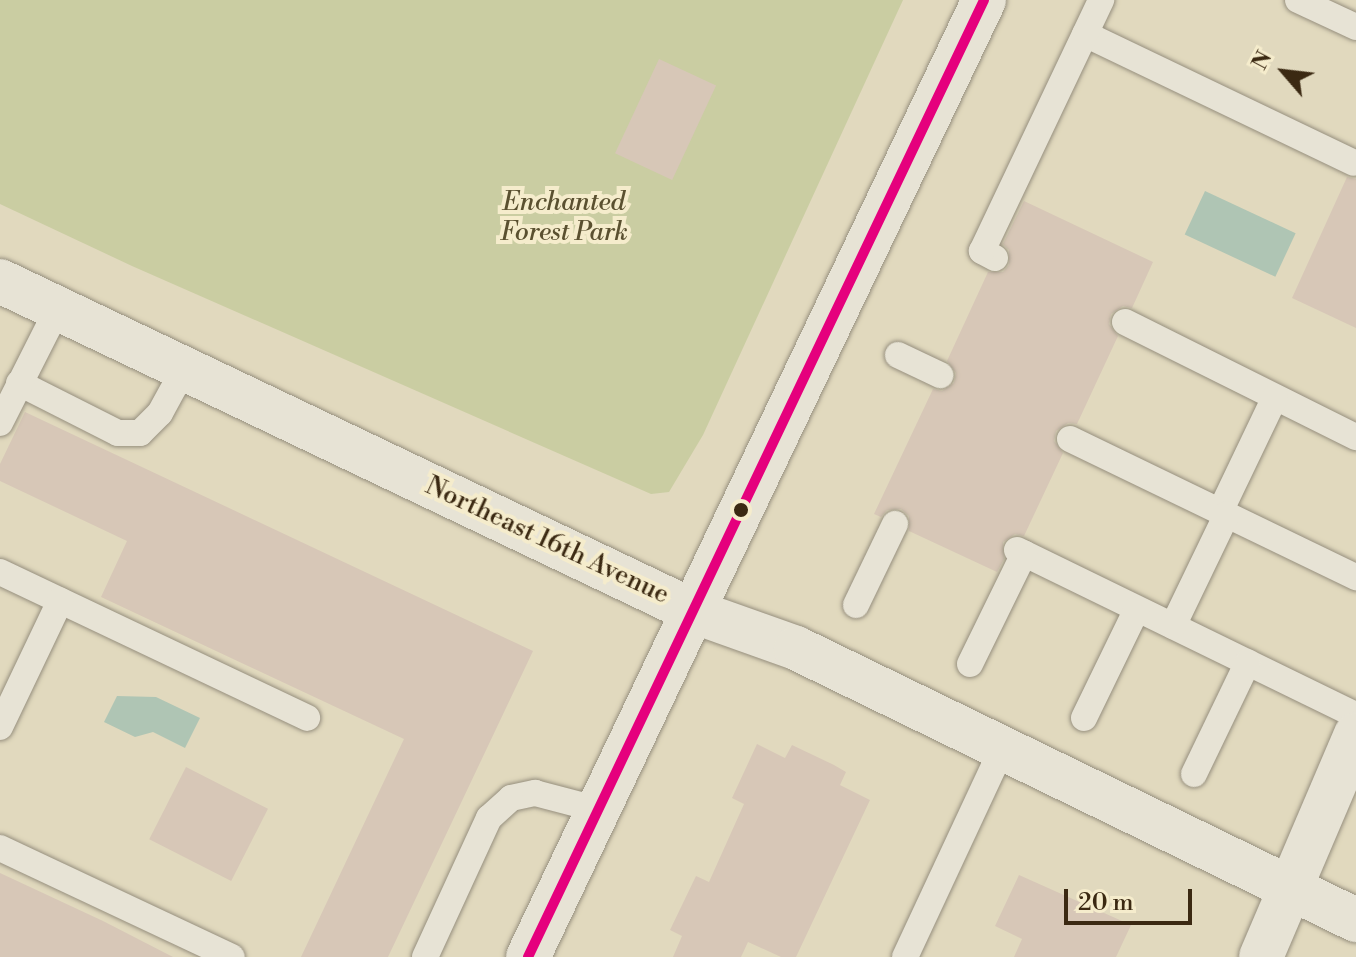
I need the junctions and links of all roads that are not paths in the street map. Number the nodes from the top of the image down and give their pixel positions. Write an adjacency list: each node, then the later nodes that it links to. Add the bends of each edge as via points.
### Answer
1 (984, 0): 26 (street)
2 (1101, 0): 5 (lane)
3 (1298, 0): 4 (lane)
4 (1356, 27)
5 (1085, 34): 6 (lane); 7 (lane, via 982,251)
6 (1354, 163)
7 (995, 258)
8 (0, 281): 9 (street, Northeast 16th Avenue)
9 (58, 308): 12 (street, Northeast 16th Avenue); 14 (lane)
10 (1125, 322): 15 (lane)
11 (898, 355): 13 (lane)
12 (184, 369): 14 (lane, via 160,413 140,433 118,433); 26 (street, Northeast 16th Avenue)
13 (940, 375)
14 (19, 383): 16 (lane)
15 (1275, 397): 17 (lane); 19 (lane)
16 (0, 423)
17 (1356, 437)
18 (1070, 439): 19 (lane)
19 (1223, 513): 22 (lane); 27 (lane)
20 (895, 524): 24 (lane)
21 (0, 572): 23 (lane)
22 (1356, 577)
23 (60, 601): 31 (lane); 33 (lane)
24 (856, 605)
25 (1137, 609): 27 (lane); 29 (lane, via 1020,552); 32 (lane)
26 (695, 612): 35 (street, Northeast 16th Avenue, via 796,648); 37 (street)
27 (1173, 626): 28 (lane)
28 (1248, 662): 30 (lane); 36 (lane)
29 (970, 664)
30 (1356, 715)
31 (307, 718)
32 (1084, 718)
33 (1, 721)
34 (1356, 734): 39 (street)
35 (1002, 749): 39 (street, Northeast 16th Avenue); 44 (lane)
36 (1194, 774)
37 (600, 810): 42 (lane, via 535,793 511,798 489,818); 43 (street)
38 (0, 848): 41 (lane)
39 (1290, 890): 40 (street, Northeast 16th Avenue); 45 (street)
40 (1356, 920)
41 (232, 957)
42 (425, 957)
43 (528, 957)
44 (905, 957)
45 (1261, 957)

